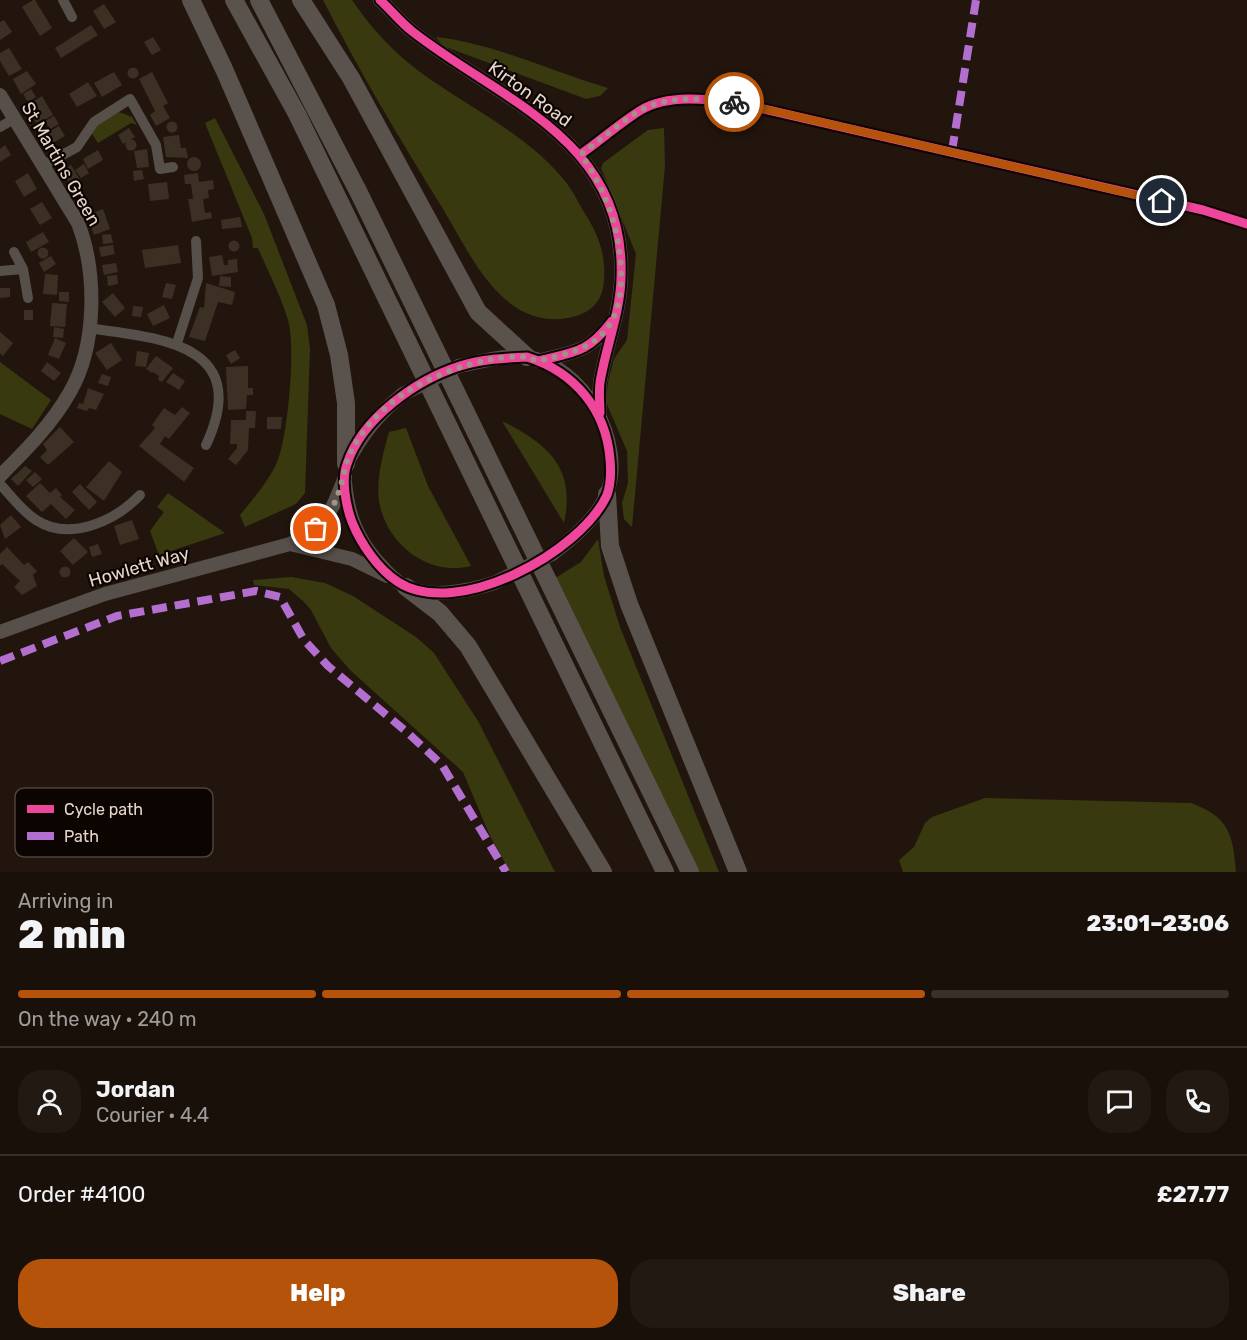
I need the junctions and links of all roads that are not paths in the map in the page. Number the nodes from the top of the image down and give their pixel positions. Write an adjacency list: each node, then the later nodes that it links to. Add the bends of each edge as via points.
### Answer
1 (63, 0): 7 (street)
2 (190, 0): 26 (highway, via 326,305 346,403)
3 (234, 0): 35 (highway, via 297,114)
4 (259, 0): 36 (highway, via 359,193)
5 (301, 0): 23 (highway, via 351,78 478,312)
6 (380, 0): 11 (street, Kirton Road, via 411,31 545,121)
7 (72, 17)
8 (0, 95): 9 (street, St Martins Green)
9 (14, 119): 10 (street); 12 (street, St Martins Green)
10 (0, 127)
11 (581, 154): 14 (street, via 642,109 701,98 941,149 1203,210); 20 (street, Kirton Road, via 604,193 621,244)
12 (44, 165): 13 (street, via 77,147 94,122 130,99 156,145 160,169); 21 (street, St Martins Green, via 78,223 86,245 92,296)
13 (173, 167)
14 (1247, 224)
15 (196, 242): 22 (street, via 198,278)
16 (14, 252): 17 (street)
17 (23, 270): 18 (street); 19 (street)
18 (0, 272)
19 (28, 298)
20 (616, 316): 23 (street, via 584,350); 24 (street, Kirton Road, via 600,379)
21 (88, 328): 22 (street); 27 (street, St Martins Green, via 82,364 71,391 49,424)
22 (177, 343): 25 (street, via 206,364 218,390 217,420)
23 (533, 359): 24 (street, via 562,372); 26 (street, Howlett Way, bridge, via 497,358 459,366 403,394 364,432)
24 (600, 413): 29 (street, via 608,438 611,472)
25 (206, 445)
26 (346, 471): 31 (street, Howlett Way, via 330,516); 32 (street, via 348,510 361,543)
27 (0, 476)
28 (0, 484): 30 (street, via 36,520 67,530 117,515)
29 (607, 494): 32 (street, Howlett Way, bridge, via 576,536 552,554 494,583 469,591 439,592); 37 (highway, via 610,546 628,604)
30 (140, 495)
31 (290, 544): 32 (street, Howlett Way, via 352,559); 33 (street, Howlett Way, via 105,594)
32 (400, 583): 34 (highway, via 440,612 468,646)
33 (0, 632)
34 (603, 872)
35 (665, 872)
36 (690, 872)
37 (738, 872)

